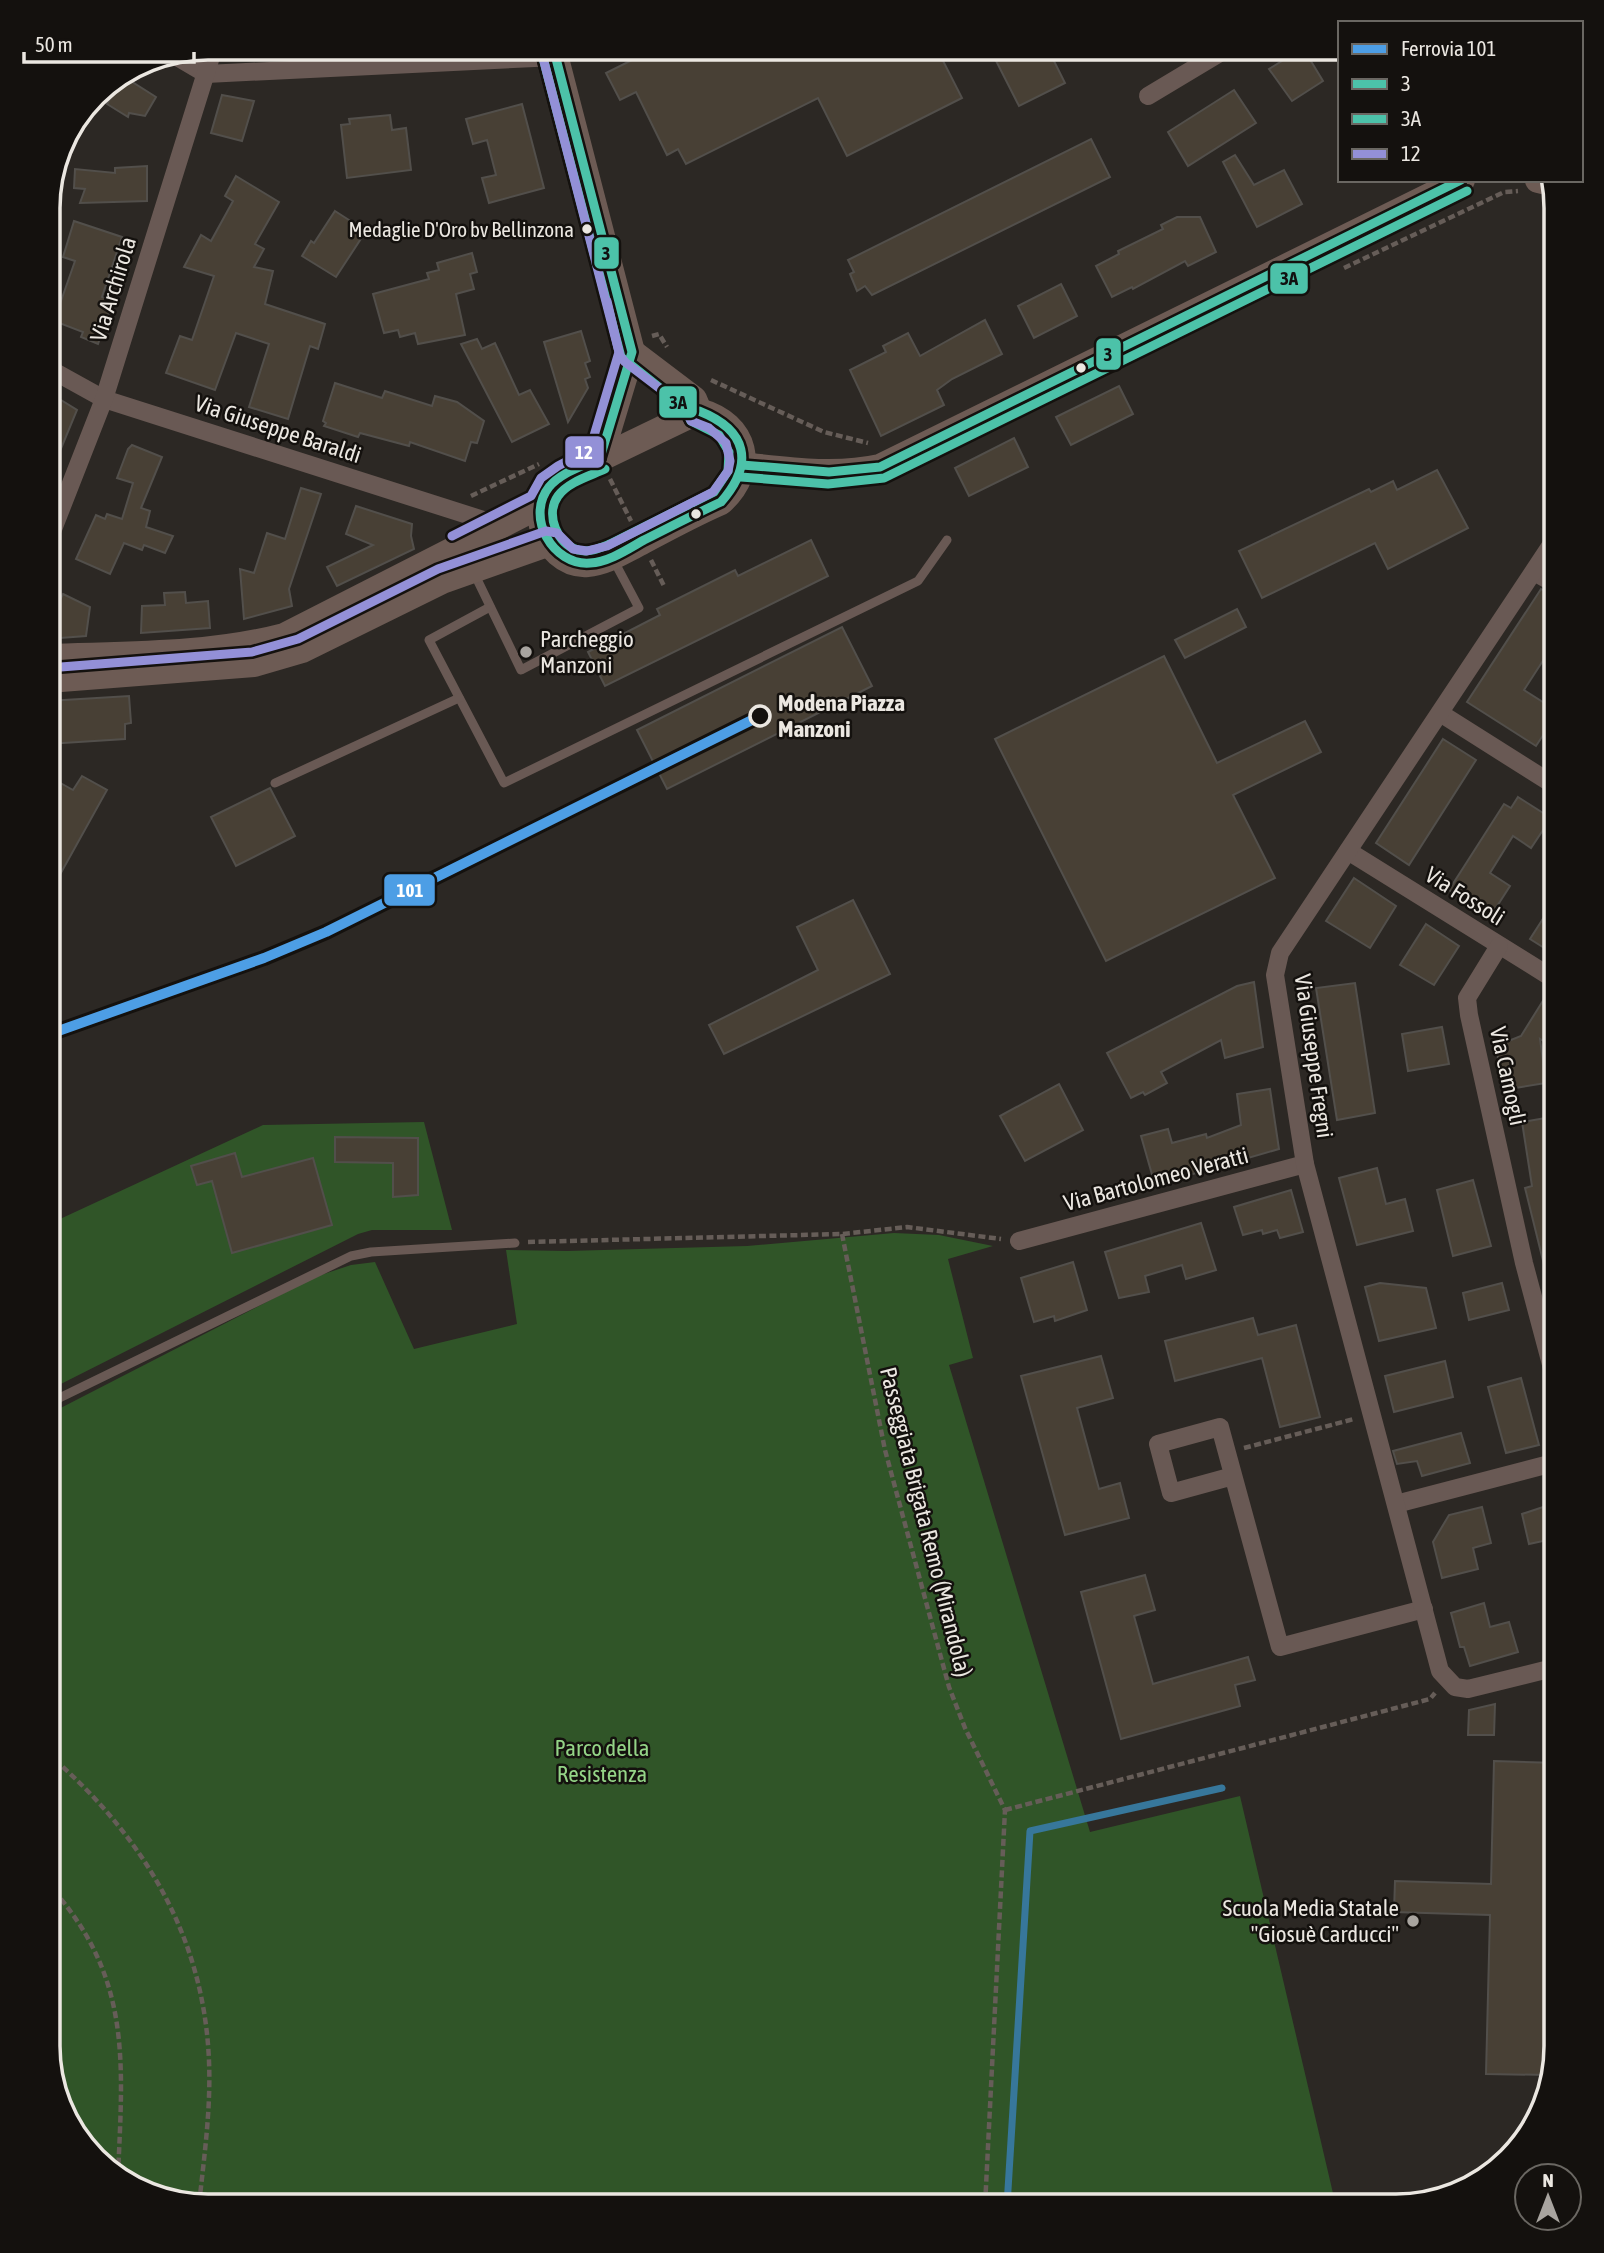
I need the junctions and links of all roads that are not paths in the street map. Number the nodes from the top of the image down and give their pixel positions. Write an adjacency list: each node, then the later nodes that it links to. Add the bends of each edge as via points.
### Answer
1 (210, 60): 6 (street, Via Archirola)
2 (423, 60): 6 (street)
3 (564, 60): 9 (main road)
4 (1207, 60): 7 (street)
5 (185, 61): 6 (street)
6 (206, 74): 11 (street, Via Archirola)
7 (1148, 96)
8 (1458, 182): 14 (main road, via 880,467 826,472)
9 (632, 352): 12 (main road, via 694,399); 13 (main road)
10 (60, 375): 11 (street, Via Giuseppe Baraldi)
11 (104, 399): 16 (street, Via Archirola); 17 (street, Via Giuseppe Baraldi)
12 (699, 411): 13 (main road); 14 (main road, via 732,429 742,450)
13 (600, 458): 15 (main road, via 548,488)
14 (742, 465): 21 (main road, via 739,481 721,502)
15 (541, 505): 17 (main road); 19 (main road, via 541,525)
16 (60, 511)
17 (499, 525): 26 (main road, via 284,636 200,651)
18 (947, 540): 28 (lane, via 918,581 504,783)
19 (550, 544): 21 (main road, via 568,561 588,564); 22 (main road)
20 (1544, 556): 23 (street, Via Giuseppe Fregni)
21 (612, 557): 25 (lane, via 639,608 521,670)
22 (473, 572): 25 (lane); 27 (main road, via 442,581 302,650 254,664)
23 (1534, 572): 24 (street); 29 (street, Via Giuseppe Fregni)
24 (1544, 578)
25 (490, 607): 28 (lane, via 429,640)
26 (60, 657)
27 (60, 679)
28 (460, 698): 31 (lane)
29 (1440, 713): 30 (street); 32 (street, Via Giuseppe Fregni)
30 (1544, 779)
31 (275, 783)
32 (1348, 851): 33 (street, Via Fossoli); 35 (street, Via Giuseppe Fregni, via 1276,965)
33 (1499, 946): 34 (street, Via Fossoli); 38 (street, Via Camogli, via 1467,998 1469,1016)
34 (1544, 973)
35 (1305, 1164): 36 (street, Via Bartolomeo Veratti); 42 (street, Via Giuseppe Fregni)
36 (1019, 1241)
37 (515, 1242): 39 (lane, via 351,1256)
38 (1544, 1338)
39 (60, 1398)
40 (1544, 1465): 42 (street)
41 (1233, 1476): 41 (street, via 1220,1427 1158,1444 1171,1493); 43 (street, via 1280,1647)
42 (1396, 1504): 43 (street, Via Giuseppe Fregni)
43 (1424, 1609): 44 (street, Via Giuseppe Fregni, via 1440,1671 1455,1687 1468,1689)
44 (1544, 1670)

